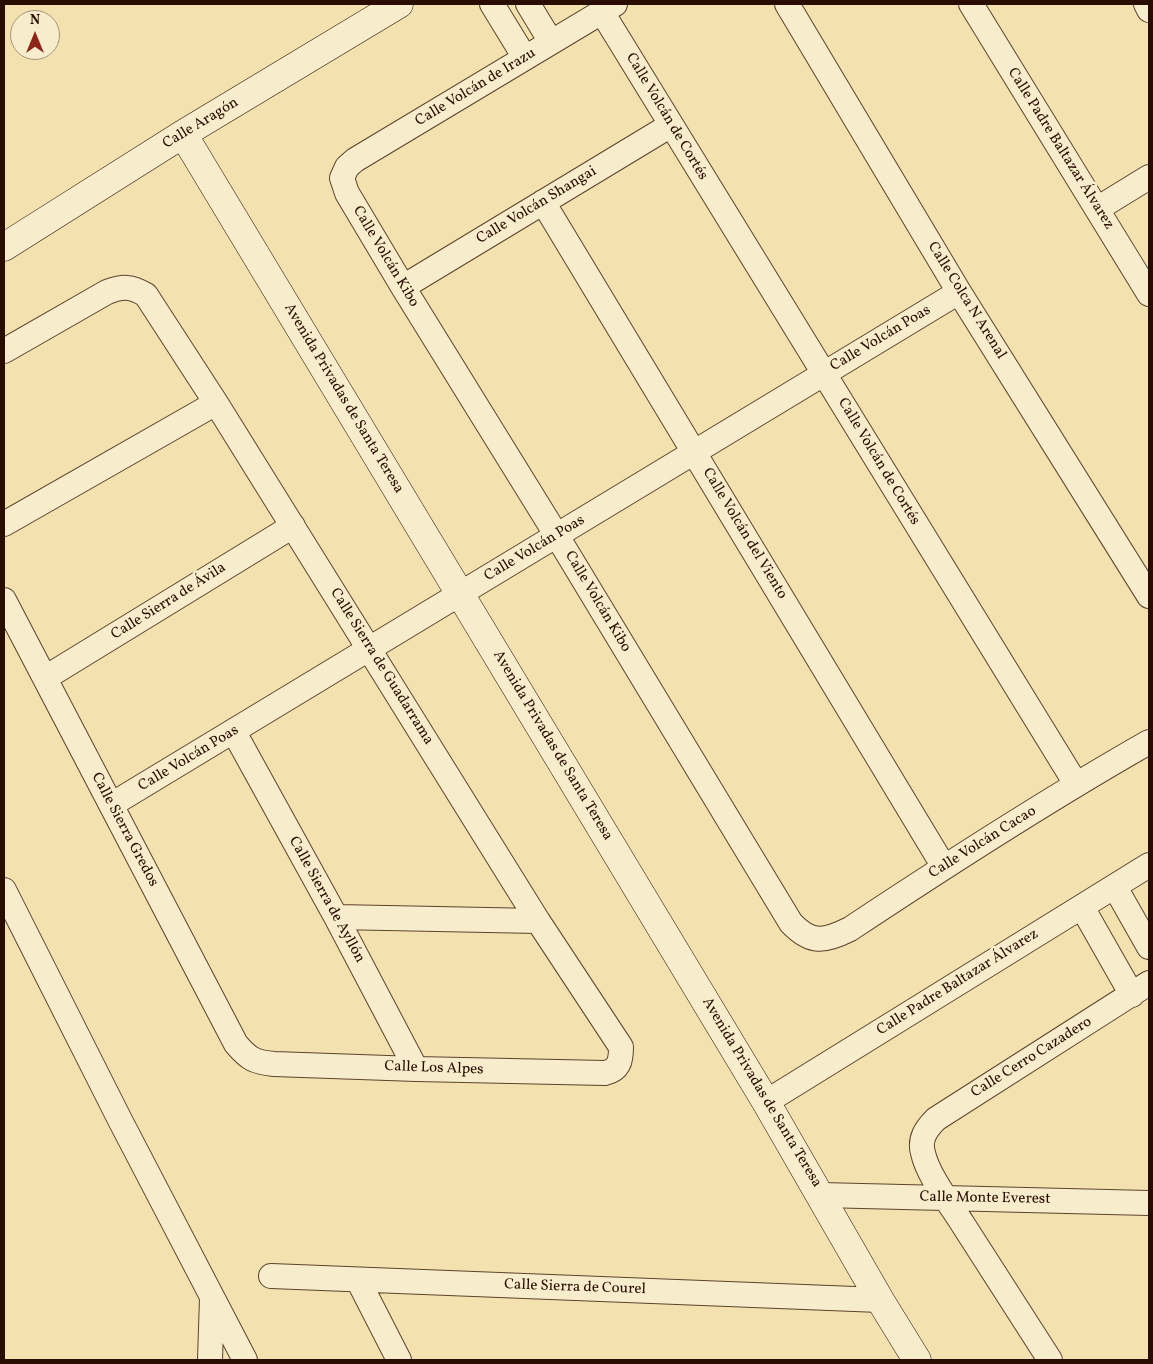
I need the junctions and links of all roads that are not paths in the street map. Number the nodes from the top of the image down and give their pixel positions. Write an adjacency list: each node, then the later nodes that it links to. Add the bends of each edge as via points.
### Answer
1 (399, 4): 12 (street, Calle Aragón)
2 (492, 4): 10 (street)
3 (528, 4): 9 (street)
4 (787, 4): 19 (street, Calle Colca N Arenal)
5 (970, 4): 16 (street, Calle Padre Baltazar Álvarez)
6 (1146, 4): 8 (street)
7 (608, 8): 9 (street, Calle Volcán de Irazu); 11 (street, Calle Volcán de Cortés)
8 (1149, 10)
9 (551, 42): 10 (street, Calle Volcán de Irazu)
10 (525, 58): 14 (street, Calle Volcán de Irazu, via 355,160)
11 (672, 125): 15 (street, Calle Volcán Shangai); 22 (street, Calle Volcán de Cortés)
12 (183, 134): 17 (street, Calle Aragón); 28 (street, Avenida Privadas de Santa Teresa)
13 (1149, 177): 16 (street)
14 (342, 178): 18 (street, Calle Volcán Kibo, via 347,193)
15 (543, 202): 18 (street, Calle Volcán Shangai); 24 (street, Calle Volcán del Viento)
16 (1097, 209): 20 (street, Calle Padre Baltazar Álvarez)
17 (4, 247)
18 (403, 287): 27 (street, Calle Volcán Kibo)
19 (959, 292): 22 (street, Calle Volcán Poas); 29 (street, Calle Colca N Arenal)
20 (1149, 294)
21 (4, 351): 23 (street, Calle Sierra de Guadarrama, via 107,292 120,288 135,289 146,295)
22 (824, 374): 24 (street, Calle Volcán Poas); 35 (street, Calle Volcán de Cortés)
23 (216, 403): 25 (street); 26 (street, Calle Sierra de Guadarrama)
24 (694, 452): 27 (street, Calle Volcán Poas); 38 (street, Calle Volcán del Viento)
25 (4, 524)
26 (293, 526): 31 (street, Calle Sierra de Guadarrama); 32 (street, Calle Sierra de Ávila)
27 (557, 536): 28 (street, Calle Volcán Poas); 44 (street, Calle Volcán Kibo, via 791,923 802,934)
28 (460, 594): 31 (street, Calle Volcán Poas); 50 (street, Avenida Privadas de Santa Teresa)
29 (1149, 596)
30 (4, 600): 32 (street, Calle Sierra Gredos)
31 (369, 649): 33 (street, Calle Volcán Poas); 43 (street, Calle Sierra de Guadarrama)
32 (45, 678): 36 (street, Calle Sierra Gredos)
33 (234, 732): 36 (street, Calle Volcán Poas); 42 (street, Calle Sierra de Ayllón)
34 (1149, 742): 35 (street, Calle Volcán Cacao)
35 (1076, 784): 38 (street, Calle Volcán Cacao)
36 (111, 805): 47 (street, Calle Sierra Gredos, via 236,1044)
37 (1149, 865): 39 (street, Calle Padre Baltazar Álvarez)
38 (944, 867): 44 (street, Calle Volcán Cacao, via 850,929)
39 (1114, 887): 41 (street, Calle Padre Baltazar Álvarez); 45 (street)
40 (4, 890): 56 (street)
41 (1082, 907): 46 (street); 50 (street, Calle Padre Baltazar Álvarez)
42 (336, 917): 43 (street); 49 (street, Calle Sierra de Ayllón)
43 (538, 921): 48 (street, Calle Sierra de Guadarrama, via 621,1047)
44 (817, 940)
45 (1149, 947)
46 (1141, 989): 52 (street, Calle Cerro Cazadero, via 936,1119 927,1128 922,1139 922,1151)
47 (248, 1058): 49 (street, Calle Los Alpes, via 274,1064)
48 (619, 1065): 49 (street, Calle Los Alpes, via 605,1073)
49 (416, 1069)
50 (766, 1102): 51 (street, Avenida Privadas de Santa Teresa)
51 (821, 1195): 52 (street, Calle Monte Everest); 57 (street, Avenida Privadas de Santa Teresa)
52 (946, 1197): 53 (street, Calle Monte Everest); 62 (street)
53 (1147, 1206)
54 (270, 1276): 55 (street, Calle Sierra de Courel)
55 (358, 1280): 57 (street, Calle Sierra de Courel); 60 (street)
56 (212, 1296): 58 (street); 59 (street)
57 (880, 1300): 61 (street, Avenida Privadas de Santa Teresa)
58 (210, 1360)
59 (246, 1360)
60 (399, 1360)
61 (917, 1360)
62 (1050, 1360)

